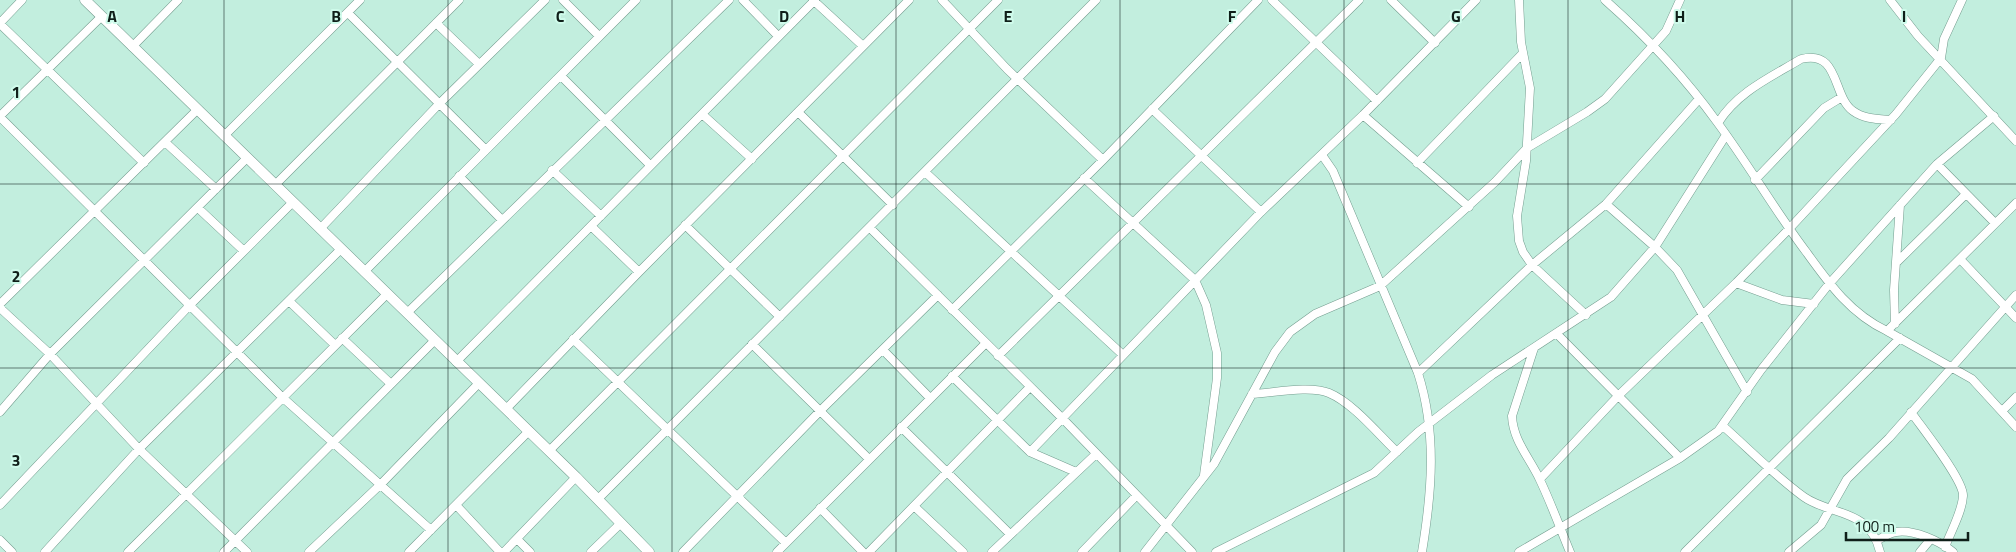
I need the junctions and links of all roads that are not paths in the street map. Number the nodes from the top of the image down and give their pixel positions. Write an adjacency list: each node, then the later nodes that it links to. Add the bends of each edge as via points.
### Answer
1 (22, 0): 29 (street)
2 (178, 0): 36 (street)
3 (360, 0): 26 (street)
4 (459, 0): 28 (street)
5 (545, 0): 41 (street)
6 (563, 0): 31 (street)
7 (636, 0): 31 (street)
8 (728, 0): 56 (street)
9 (743, 0): 32 (street)
10 (814, 0): 32 (street); 37 (street)
11 (910, 0): 37 (street)
12 (942, 0): 30 (street)
13 (998, 0): 30 (street)
14 (1096, 0): 44 (street)
15 (1258, 0): 49 (street)
16 (1272, 0): 33 (street)
17 (1358, 0): 33 (street)
18 (1391, 0): 34 (street)
19 (1476, 0): 34 (street)
20 (1519, 0): 38 (street)
21 (1605, 0): 35 (street)
22 (1680, 0): 35 (street, via 1669,26)
23 (1890, 0): 39 (street, via 1918,36)
24 (1962, 0): 39 (street, via 1944,39)
25 (88, 1): 27 (street)
26 (348, 13): 40 (street); 60 (street)
27 (101, 17): 36 (street); 42 (street)
28 (436, 23): 40 (street); 41 (street)
29 (0, 24): 42 (street)
30 (970, 29): 44 (street); 66 (street)
31 (599, 36): 43 (street)
32 (778, 36): 52 (street)
33 (1317, 42): 47 (street); 67 (street)
34 (1435, 43): 47 (street)
35 (1655, 45): 46 (street); 63 (street, via 1605,99)
36 (132, 46): 50 (street)
37 (863, 46): 51 (street)
38 (1523, 53): 63 (street, via 1530,88); 72 (street)
39 (1941, 58): 55 (street); 57 (street)
40 (397, 63): 48 (street); 80 (street)
41 (479, 64): 48 (street)
42 (47, 69): 54 (street); 71 (street)
43 (561, 76): 56 (street); 64 (street)
44 (1018, 79): 70 (street); 76 (street)
45 (1842, 97): 57 (street, via 1861,116); 58 (street, via 1830,68 1808,57 1738,98); 79 (street, via 1824,108)
46 (1699, 98): 58 (street); 85 (street)
47 (1377, 101): 53 (street)
48 (439, 104): 64 (street); 99 (street)
49 (1152, 109): 67 (street); 70 (street)
50 (197, 110): 60 (street); 62 (street)
51 (798, 113): 66 (street); 69 (street)
52 (702, 114): 69 (street); 74 (street)
53 (1363, 115): 65 (street); 72 (street)
54 (0, 116): 90 (street)
55 (1994, 116): 61 (street); 73 (street)
56 (605, 120): 74 (street); 75 (street)
57 (1891, 120): 100 (street)
58 (1718, 123): 59 (street)
59 (1726, 135): 79 (street); 101 (street)
60 (224, 136): 68 (street)
61 (2016, 141)
62 (165, 142): 71 (street); 81 (street)
63 (1527, 148): 88 (street); 108 (street, via 1516,230 1523,252)
64 (485, 149): 77 (street)
65 (1322, 155): 91 (street); 115 (street, via 1333,171)
66 (842, 156): 86 (street); 109 (street)
67 (1202, 156): 91 (street); 94 (street)
68 (247, 158): 80 (street); 81 (street)
69 (752, 159): 96 (street)
70 (1103, 160): 78 (street)
71 (144, 163): 90 (street)
72 (1418, 163): 88 (street)
73 (1937, 164): 82 (street); 87 (street)
74 (650, 165): 92 (street)
75 (552, 170): 92 (street); 93 (street)
76 (925, 172): 86 (street); 103 (street)
77 (459, 176): 93 (street); 110 (street)
78 (1084, 178): 94 (street); 103 (street)
79 (1755, 180): 100 (street)
80 (275, 185): 83 (street)
81 (216, 189): 89 (street)
82 (1966, 194): 95 (street); 107 (street)
83 (293, 202): 99 (street); 104 (street)
84 (2016, 203): 95 (street)
85 (1606, 204): 101 (street); 108 (street)
86 (893, 205): 98 (street)
87 (1900, 205): 107 (street); 114 (street)
88 (1469, 207): 115 (street)
89 (198, 208): 104 (street); 106 (street)
90 (95, 211): 106 (street); 123 (street)
91 (1262, 212): 112 (street)
92 (601, 216): 97 (street)
93 (502, 220): 126 (street)
94 (1133, 224): 112 (street); 117 (street)
95 (1996, 224): 105 (street)
96 (685, 225): 109 (street); 111 (street)
97 (591, 226): 111 (street); 147 (street)
98 (870, 228): 119 (street); 129 (street)
99 (320, 229): 102 (street)
100 (1789, 229): 113 (street); 114 (street)
101 (1656, 247): 127 (street, via 1624,286); 128 (street, via 1677,270)
102 (341, 249): 110 (street); 120 (street)
103 (1012, 250): 117 (street); 125 (street)
104 (244, 252): 122 (street)
105 (1960, 259): 124 (street); 131 (street)
106 (145, 260): 122 (street); 144 (street)
107 (1897, 262): 131 (street)
108 (1532, 265): 127 (street); 149 (street)
109 (730, 268): 129 (street); 151 (street)
110 (364, 272): 116 (street)
111 (639, 272): 136 (street)
112 (1195, 280): 145 (street); 186 (street, via 1206,305 1217,353 1217,378)
113 (1736, 283): 121 (street, via 1782,300); 128 (street)
114 (1829, 284): 121 (street); 132 (street, via 1854,310)
115 (1380, 286): 149 (street); 156 (street, via 1301,323 1283,340)
116 (387, 294): 126 (street); 134 (street)
117 (1060, 295): 145 (street); 146 (street)
118 (2016, 295): 124 (street)
119 (938, 296): 125 (street); 142 (street)
120 (289, 301): 140 (street); 143 (street)
121 (1814, 304): 155 (street)
122 (190, 305): 143 (street); 161 (street)
123 (0, 306): 144 (street)
124 (2005, 306): 130 (street); 148 (street)
125 (952, 310): 138 (street)
126 (407, 313): 137 (street)
127 (1586, 314): 133 (street)
128 (1702, 316): 155 (street); 157 (street)
129 (780, 317): 139 (street)
130 (2016, 318)
131 (1895, 324): 132 (street)
132 (1887, 331): 135 (street)
133 (1557, 334): 141 (street); 157 (street)
134 (342, 338): 140 (street); 153 (street)
135 (1900, 338): 148 (street); 183 (street)
136 (573, 339): 151 (street); 162 (street)
137 (435, 340): 147 (street); 153 (street)
138 (986, 343): 146 (street); 150 (street)
139 (752, 344): 163 (street); 173 (street)
140 (335, 345): 158 (street)
141 (1534, 348): 169 (street); 188 (street, via 1512,416 1515,436)
142 (883, 350): 160 (street); 163 (street)
143 (238, 352): 158 (street); 176 (street)
144 (50, 354): 161 (street); 165 (street)
145 (1123, 355): 167 (street)
146 (998, 356): 154 (street)
147 (456, 362): 152 (street)
148 (1951, 366): 164 (street, via 1972,379); 166 (street)
149 (1418, 373): 169 (street)
150 (952, 376): 160 (street); 168 (street)
151 (616, 382): 173 (street); 177 (street)
152 (479, 383): 162 (street); 189 (street)
153 (391, 384): 175 (street)
154 (1030, 388): 167 (street); 168 (street)
155 (1746, 392): 170 (street)
156 (1252, 394): 179 (street, via 1312,390 1329,393 1349,407); 186 (street)
157 (1619, 395): 181 (street); 188 (street)
158 (282, 397): 175 (street); 190 (street)
159 (2016, 397): 164 (street)
160 (930, 398): 171 (street)
161 (95, 403): 176 (street); 194 (street)
162 (506, 410): 174 (street)
163 (821, 410): 182 (street); 192 (street)
164 (2002, 411): 172 (street)
165 (0, 412)
166 (1911, 412): 198 (street, via 1847,479); 210 (street, via 1958,479 1963,494)
167 (1063, 418): 178 (street); 180 (street)
168 (998, 420): 178 (street); 185 (street)
169 (1430, 422): 179 (street); 234 (street, via 1431,483)
170 (1723, 426): 181 (street, via 1701,446); 183 (street)
171 (900, 427): 182 (street); 185 (street)
172 (2016, 427)
173 (666, 429): 192 (street); 193 (street)
174 (529, 431): 177 (street); 195 (street)
175 (333, 441): 189 (street); 206 (street)
176 (139, 449): 190 (street); 213 (street)
177 (549, 451): 187 (street)
178 (1030, 452): 184 (street)
179 (1397, 452): 233 (street, via 1360,481)
180 (1096, 454): 184 (street); 191 (street)
181 (1680, 458): 201 (street)
182 (869, 459): 197 (street)
183 (1770, 468): 198 (street, via 1804,497); 211 (street)
184 (1076, 472): 203 (street)
185 (946, 473): 196 (street); 203 (street)
186 (1204, 477): 200 (street)
187 (576, 478): 193 (street); 204 (street)
188 (1540, 479): 201 (street)
189 (381, 484): 202 (street); 217 (street)
190 (186, 493): 206 (street); 214 (street)
191 (1136, 496): 200 (street); 230 (street)
192 (736, 497): 209 (street); 224 (street)
193 (598, 499): 199 (street)
194 (0, 505)
195 (456, 505): 202 (street); 219 (street)
196 (914, 506): 227 (street); 228 (street)
197 (820, 508): 209 (street); 226 (street)
198 (1832, 508): 207 (street, via 1854,517); 237 (street, via 1821,525)
199 (621, 523): 222 (street); 223 (street)
200 (1167, 526): 231 (street); 232 (street)
201 (1560, 528): 235 (street); 236 (street)
202 (431, 530): 218 (street)
203 (1010, 534): 229 (street)
204 (517, 539): 220 (street); 221 (street)
205 (0, 540): 212 (street)
206 (235, 540): 215 (street); 216 (street)
207 (1878, 540): 208 (street, via 1902,532); 238 (street)
208 (1930, 540): 210 (street); 239 (street)
209 (786, 543): 225 (street)
210 (1945, 546): 240 (street)
211 (1691, 550)
212 (12, 552)
213 (45, 552)
214 (128, 552)
215 (224, 552)
216 (247, 552)
217 (309, 552)
218 (410, 552)
219 (500, 552)
220 (504, 552)
221 (530, 552)
222 (591, 552)
223 (649, 552)
224 (683, 552)
225 (777, 552)
226 (863, 552)
227 (869, 552)
228 (963, 552)
229 (992, 552)
230 (1082, 552)
231 (1145, 552)
232 (1192, 552)
233 (1216, 552)
234 (1422, 552)
235 (1519, 552)
236 (1570, 552)
237 (1789, 552)
238 (1880, 552)
239 (1920, 552)
240 (1953, 552)

